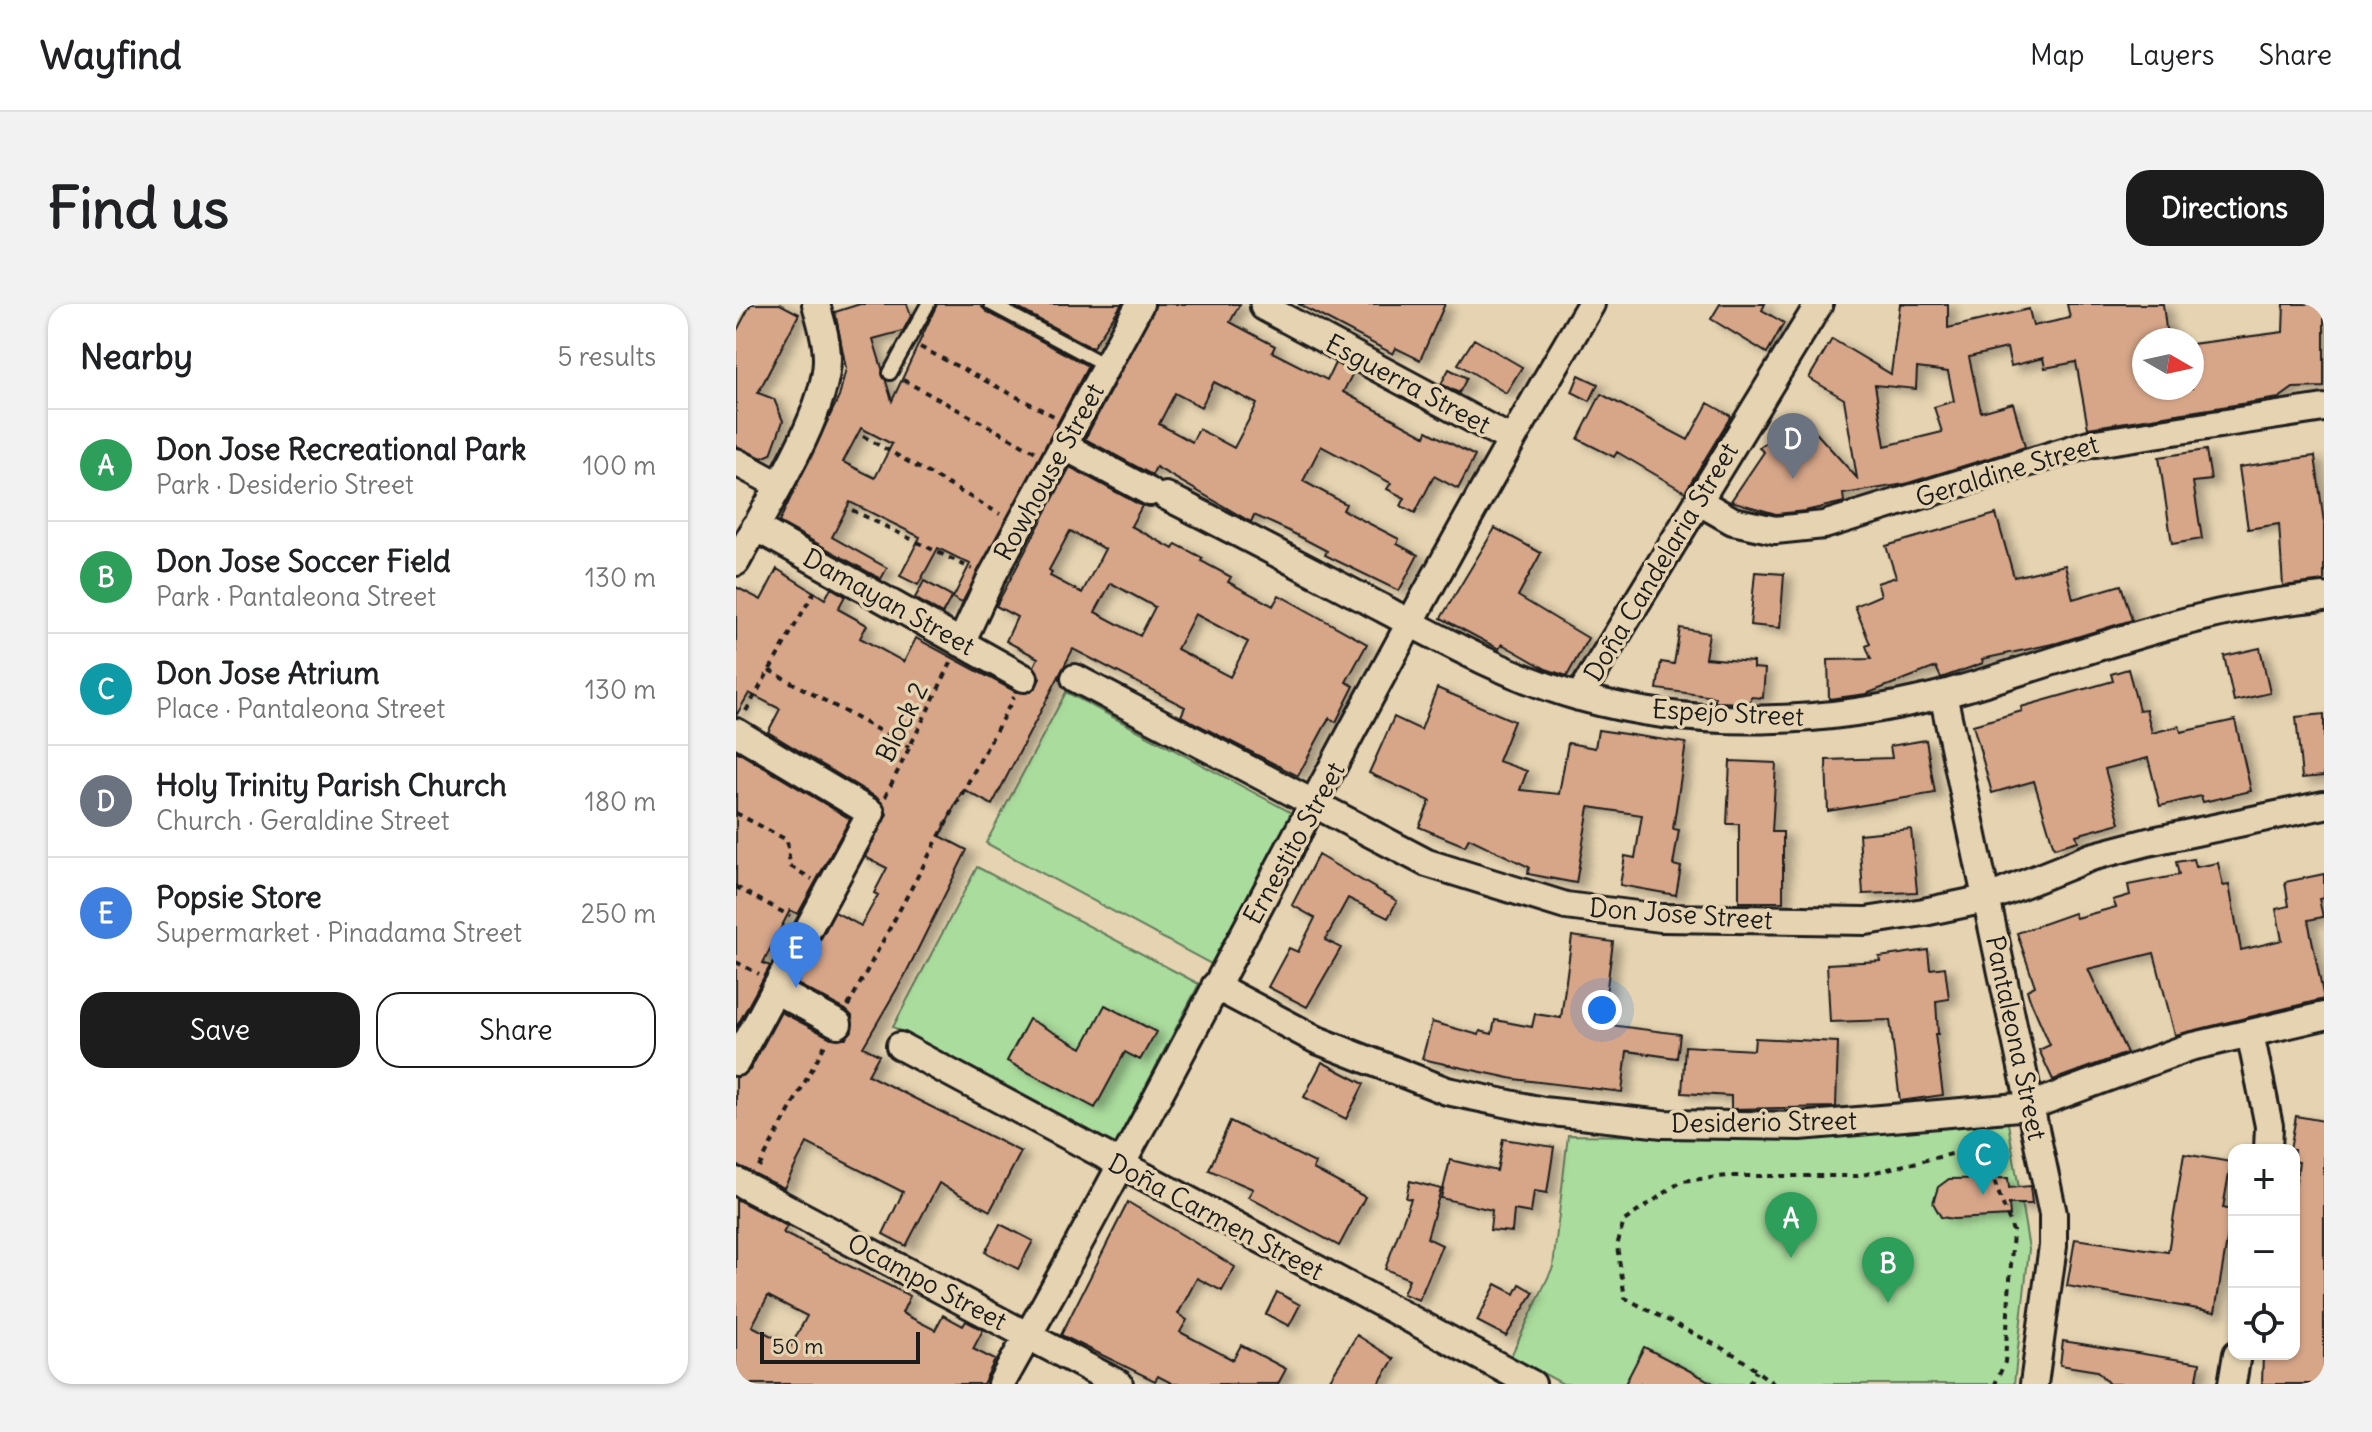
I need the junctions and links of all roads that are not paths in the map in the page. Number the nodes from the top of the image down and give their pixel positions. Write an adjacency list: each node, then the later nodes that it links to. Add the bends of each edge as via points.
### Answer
1 (816, 304): 14 (street, via 827,361 820,395)
2 (928, 304): 9 (lane)
3 (991, 304): 8 (lane)
4 (1591, 304): 11 (street, Ernestito Street)
5 (1819, 304): 15 (street, Doña Candelaria Street)
6 (1133, 307): 8 (street, Rowhouse Street)
7 (1264, 307): 11 (street, Esguerra Street)
8 (1107, 366): 12 (street, Rowhouse Street)
9 (890, 373)
10 (2324, 408): 15 (street, Geraldine Street, via 2089,444 1824,525 1775,530 1733,521)
11 (1510, 439): 19 (street, Ernestito Street)
12 (1064, 445): 19 (street, Espejo Street); 20 (street, Rowhouse Street)
13 (736, 462): 14 (street)
14 (777, 484): 16 (street)
15 (1698, 501): 24 (street, Doña Candelaria Street)
16 (755, 527): 17 (street); 20 (street, Damayan Street)
17 (736, 562)
18 (2324, 597): 23 (street, Espejo Street, via 2185,623)
19 (1408, 622): 24 (street, Espejo Street); 27 (street, Ernestito Street)
20 (961, 643): 21 (street, Damayan Street)
21 (1024, 678)
22 (1075, 678): 27 (street, Don Jose Street)
23 (1943, 694): 24 (street, Espejo Street, via 1817,718 1757,720); 28 (street, Pantaleona Street)
24 (1579, 697)
25 (739, 724): 30 (street, via 871,813)
26 (2324, 805): 28 (street, Don Jose Street, via 2091,857)
27 (1314, 806): 28 (street, Don Jose Street, via 1427,863 1566,906 1661,918 1866,921); 29 (street, Ernestito Street)
28 (1986, 899): 36 (street, Pantaleona Street)
29 (1215, 986): 36 (street, Desiderio Street, via 1389,1071 1447,1091 1543,1111 1663,1124 1800,1126); 38 (street, Ernestito Street)
30 (775, 990): 32 (street); 35 (street)
31 (2324, 1016): 33 (street, Desiderio Street)
32 (838, 1024)
33 (2250, 1033): 36 (street, Desiderio Street, via 2177,1051); 37 (street)
34 (900, 1046): 38 (street, Doña Carmen Street)
35 (736, 1062)
36 (2030, 1106): 45 (street, Pantaleona Street, via 2053,1225)
37 (2268, 1144)
38 (1121, 1166): 40 (street, Ernestito Street); 44 (street, Doña Carmen Street)
39 (742, 1184): 40 (street, Ocampo Street)
40 (1028, 1336): 42 (street, Ernestito Street); 43 (street, Ocampo Street)
41 (2236, 1360): 46 (street)
42 (1001, 1384)
43 (1119, 1384)
44 (1532, 1384)
45 (2034, 1384)
46 (2232, 1384)

